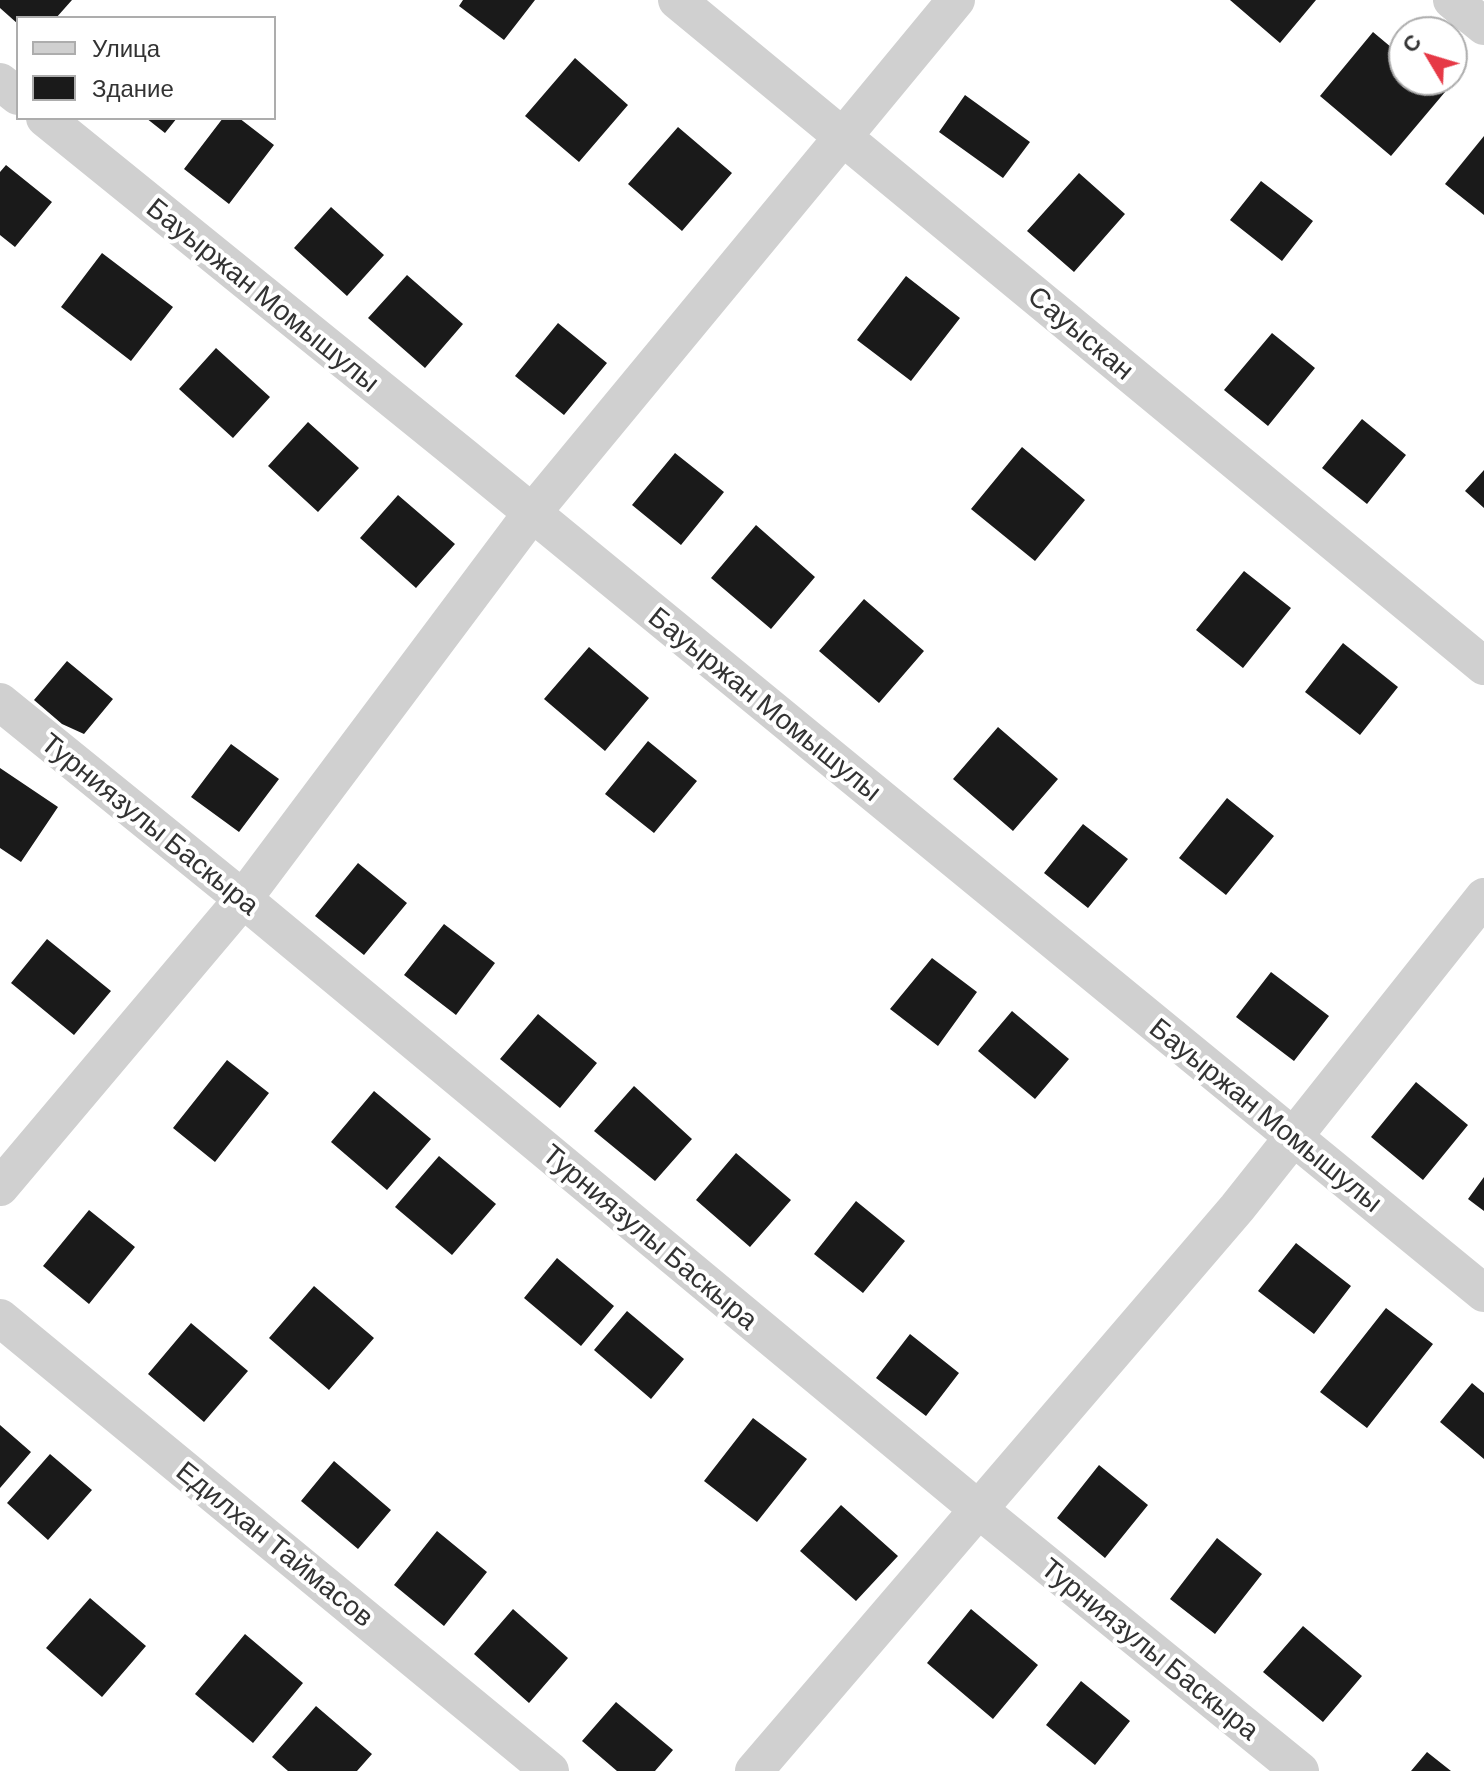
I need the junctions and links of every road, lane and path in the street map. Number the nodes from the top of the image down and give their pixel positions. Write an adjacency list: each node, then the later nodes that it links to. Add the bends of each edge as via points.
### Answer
1 (677, 0): 8 (street, Сауыскан)
2 (956, 0): 8 (street)
3 (1452, 0): 4 (street)
4 (1484, 26)
5 (0, 82): 6 (street)
6 (16, 94)
7 (47, 120): 9 (street, Бауыржан Момышулы)
8 (843, 137): 9 (street); 10 (street, Сауыскан)
9 (532, 513): 13 (street); 14 (street, Бауыржан Момышулы)
10 (1484, 666)
11 (0, 702): 13 (street, Турниязулы Баскыра)
12 (1484, 897): 14 (street)
13 (243, 899): 15 (street); 18 (street, Турниязулы Баскыра)
14 (1293, 1137): 16 (street, Бауыржан Момышулы); 18 (street)
15 (0, 1187)
16 (1484, 1293)
17 (0, 1318): 19 (street, Едилхан Таймасов)
18 (978, 1509): 20 (street); 21 (street, Турниязулы Баскыра)
19 (550, 1771)
20 (754, 1771)
21 (1300, 1771)

